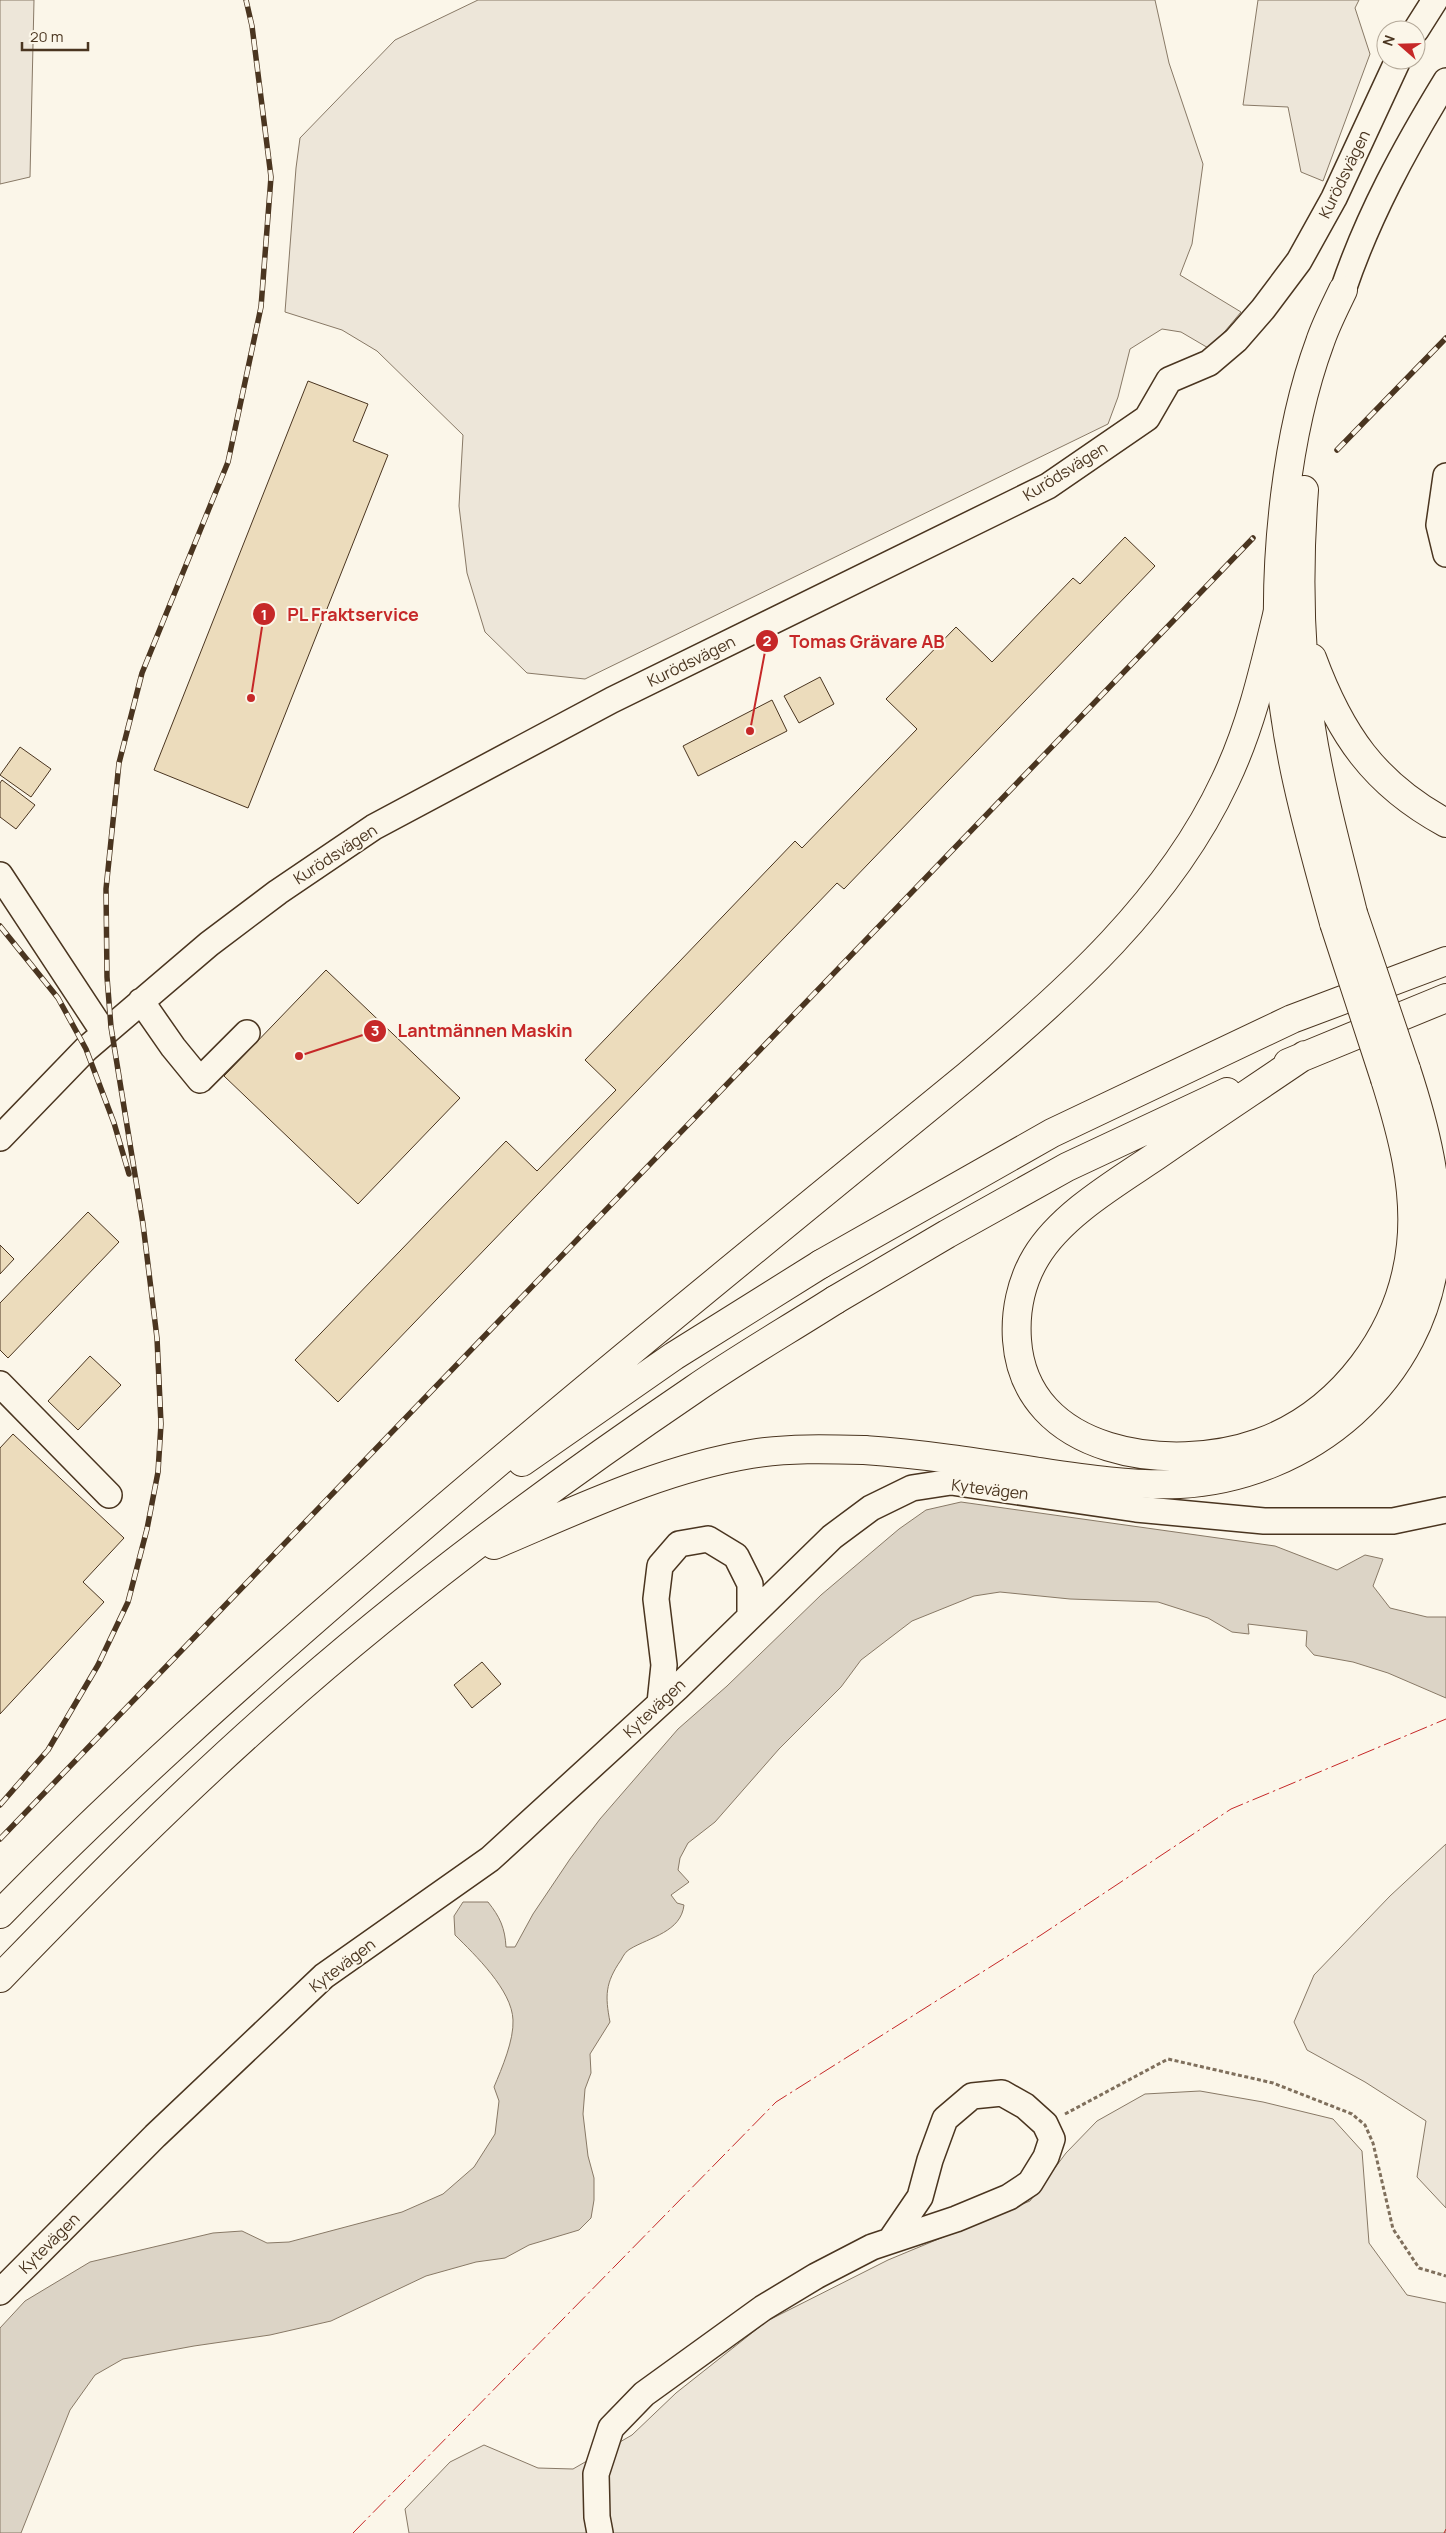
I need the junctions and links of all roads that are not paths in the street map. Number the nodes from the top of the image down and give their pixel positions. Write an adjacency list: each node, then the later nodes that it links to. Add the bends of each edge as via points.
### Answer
1 (1435, 0): 2 (street)
2 (1422, 20)
3 (1393, 70): 15 (street, Kurödsvägen, via 1334,198 1299,261 1236,340 1209,363 1169,380 1147,418 1048,486 612,700 374,827 278,892)
4 (1446, 81): 5 (street, via 1380,199)
5 (1343, 290): 8 (main road, via 1320,341 1305,389 1280,544); 9 (main road, via 1309,438 1301,548)
6 (1446, 476): 7 (street, via 1439,525)
7 (1446, 554)
8 (1278, 611): 12 (main road, via 1279,658 1288,730 1305,818); 25 (main road, via 1240,744 1210,810 1179,860 1142,909 1091,964 1033,1021 516,1445)
9 (1300, 628): 10 (main road, via 1332,705 1358,749 1397,792); 12 (main road, via 1311,729 1332,830)
10 (1446, 823)
11 (0, 875): 16 (street)
12 (1344, 918): 19 (main road, bridge)
13 (1446, 961): 25 (main road, via 1292,1019 1052,1133 821,1264 674,1356 526,1459)
14 (1446, 998): 18 (main road)
15 (141, 1001): 16 (street, Kurödsvägen); 17 (street, via 200,1080)
16 (104, 1033): 20 (street, Kurödsvägen)
17 (247, 1033)
18 (1305, 1055): 19 (main road, via 1098,1196 1061,1227 1036,1256 1023,1286 1016,1319 1018,1351 1027,1382 1044,1406 1064,1425 1114,1450 1170,1457 1232,1451 1261,1442 1292,1426 1343,1389 1385,1332 1406,1274 1411,1245 1409,1171 1395,1109); 24 (main road, via 1068,1167 835,1300 696,1388 547,1492)
19 (1396, 1074): 24 (main road, via 1427,1142 1434,1178 1436,1248 1421,1314 1390,1370 1370,1396 1325,1437 1270,1466 1212,1481 1116,1483 932,1456 864,1450 783,1450 708,1463 612,1495)
20 (0, 1138)
21 (0, 1384): 22 (street)
22 (109, 1495)
23 (1446, 1510): 26 (street, Kytevägen, via 1393,1520 1264,1522 951,1482 912,1488 871,1508 832,1537)
24 (458, 1560): 29 (main road, via 271,1714 96,1879)
25 (349, 1590): 28 (main road, via 166,1751)
26 (750, 1615): 27 (street, Kytevägen); 27 (street, via 750,1584 736,1556 708,1539 679,1544 660,1566 656,1599 664,1665)
27 (660, 1703): 31 (street, Kytevägen, via 490,1859 324,1976 155,2136)
28 (0, 1914)
29 (0, 1978)
30 (890, 2241): 30 (street, via 956,2219 1009,2197 1030,2183 1046,2157 1052,2139 1045,2124 1025,2106 1002,2093 972,2096 945,2119 920,2197); 32 (street, via 816,2276 763,2308 644,2394 612,2428 596,2474)
31 (0, 2292)
32 (600, 2533)

